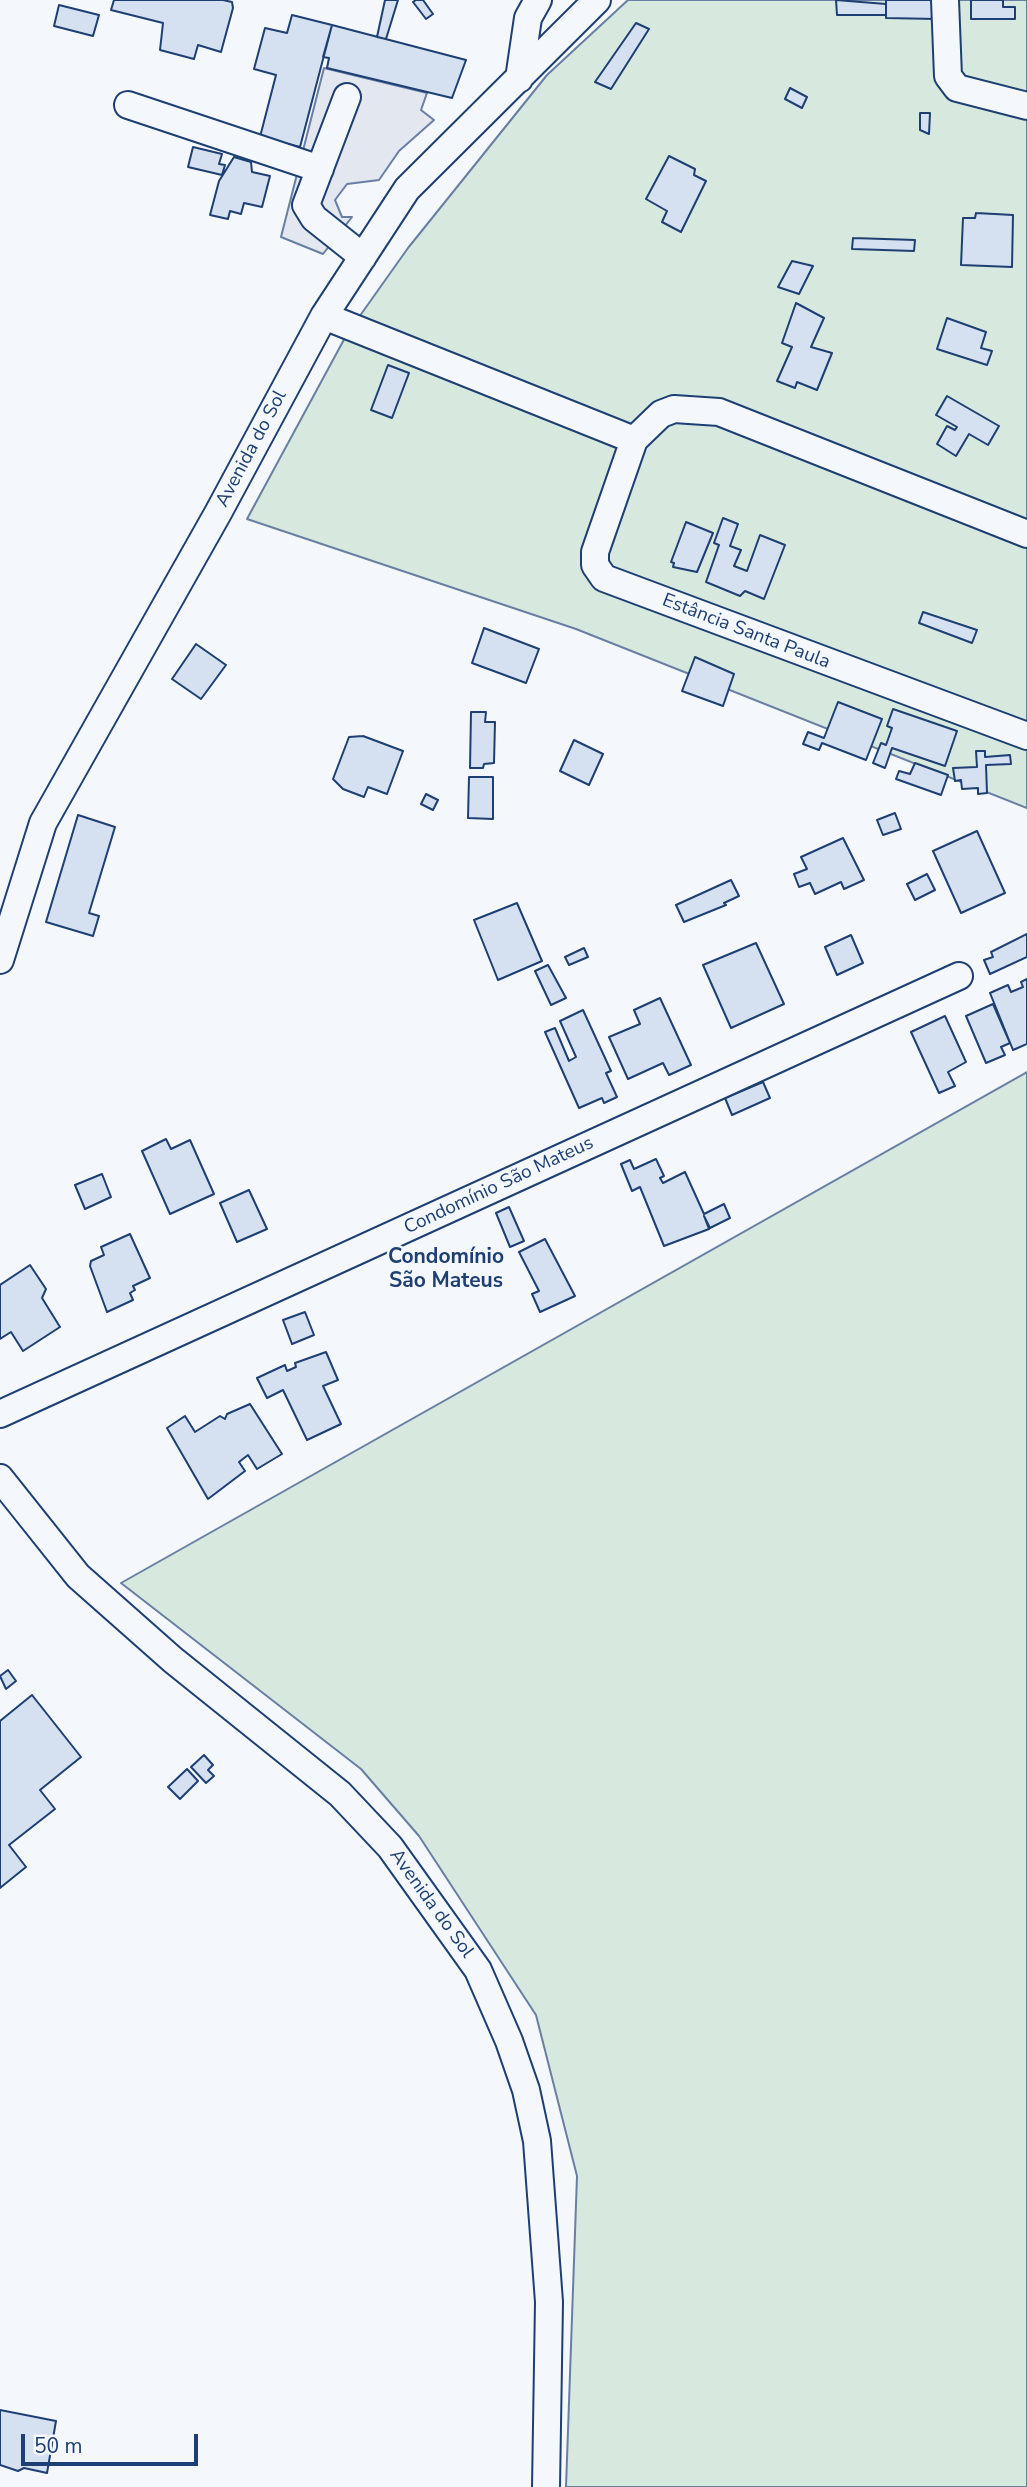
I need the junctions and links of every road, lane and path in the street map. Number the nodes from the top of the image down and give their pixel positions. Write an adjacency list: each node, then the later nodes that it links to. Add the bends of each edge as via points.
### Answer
1 (538, 0): 4 (street, via 528,18)
2 (597, 0): 4 (street, Avenida do Sol)
3 (945, 0): 7 (street, via 948,76 957,88)
4 (519, 79): 9 (street, Avenida do Sol, via 407,189)
5 (347, 97): 8 (street)
6 (128, 105): 8 (street)
7 (1027, 106)
8 (320, 169): 9 (street, via 308,210)
9 (363, 257): 10 (street, Avenida do Sol)
10 (324, 316): 11 (street); 14 (street, Avenida do Sol, via 43,823)
11 (634, 440): 12 (street, Estância Santa Paula, via 661,414 674,409 719,412); 13 (street, Estância Santa Paula, via 594,552 594,565 604,578)
12 (1027, 534)
13 (1027, 736)
14 (0, 960)
15 (959, 976): 16 (street, Condomínio São Mateus)
16 (0, 1414)
17 (0, 1478): 18 (street, Avenida do Sol, via 78,1576 173,1660 340,1794 390,1847 478,1970 526,2090 537,2141 549,2302)
18 (546, 2487)

